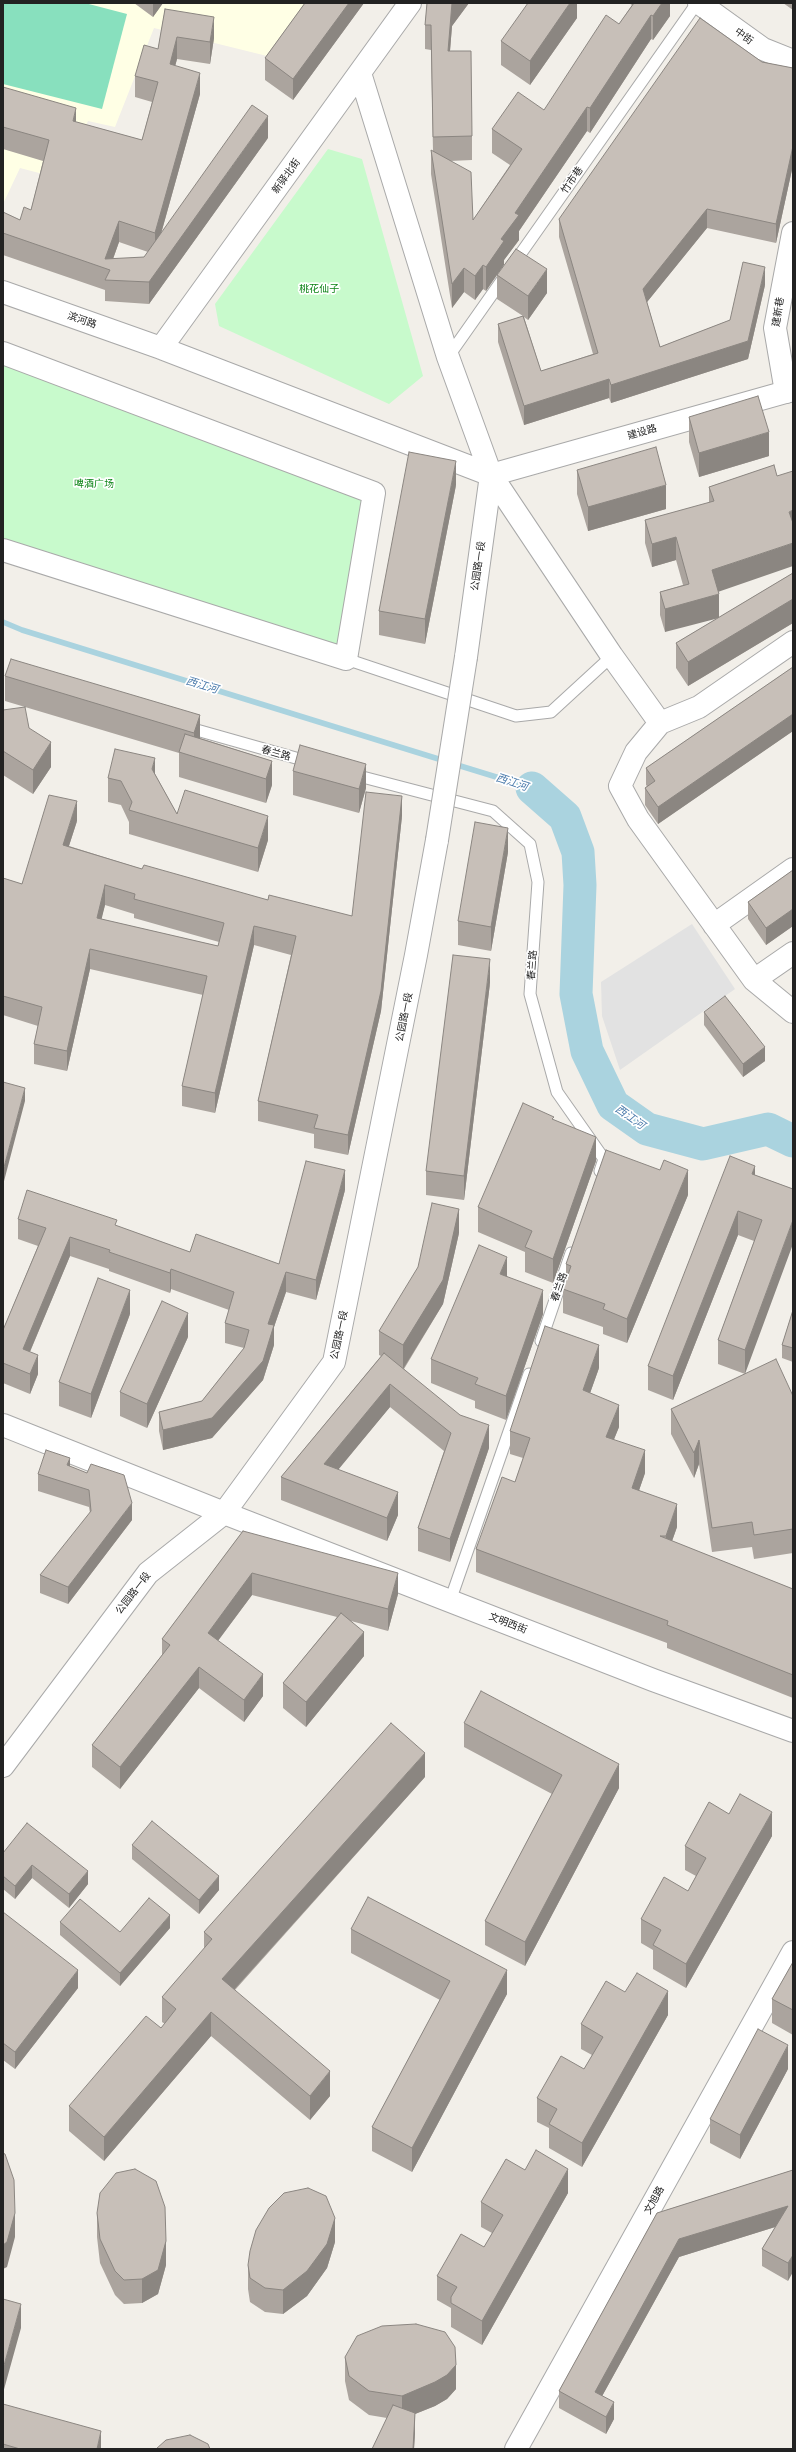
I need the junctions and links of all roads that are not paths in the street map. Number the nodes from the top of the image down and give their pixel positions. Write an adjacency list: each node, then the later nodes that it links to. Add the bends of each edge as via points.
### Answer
1 (410, 3): 4 (street, 新驿北街)
2 (698, 3): 3 (street, 中街, via 763,49); 9 (lane, 竹市巷)
3 (793, 61)
4 (360, 73): 7 (street, 新驿北街); 9 (street)
5 (793, 233): 10 (street, 建新巷, via 775,328)
6 (3, 292): 7 (street, 滨河路)
7 (162, 348): 11 (street, 滨河路)
8 (3, 354): 15 (street, via 374,493)
9 (448, 357): 11 (street)
10 (790, 391): 11 (street, 建设路)
11 (491, 475): 14 (street); 28 (street, 公园路一段, bridge, via 437,840 334,1362)
12 (3, 550): 15 (street)
13 (793, 642): 17 (street, via 699,707)
14 (612, 656): 15 (lane, via 551,712 516,716); 17 (street)
15 (346, 659)
16 (172, 723): 18 (lane, 春兰路)
17 (660, 723): 21 (street, via 636,752 620,786 638,819)
18 (324, 766)
19 (339, 770): 25 (lane, 春兰路, via 493,811 530,844 538,882 530,994 556,1092 604,1159)
20 (793, 869): 21 (street)
21 (714, 925): 23 (street)
22 (793, 953): 23 (street)
23 (754, 980): 24 (street)
24 (793, 1012)
25 (596, 1181)
26 (575, 1241): 29 (lane, 春兰路)
27 (3, 1425): 28 (street, 文明西街)
28 (224, 1513): 29 (street, 文明西街); 31 (street, 公园路一段, via 148,1573)
29 (450, 1601): 30 (street, 文明西街)
30 (793, 1731)
31 (3, 1766)
32 (793, 1952): 33 (street, 文旭路)
33 (516, 2449)

